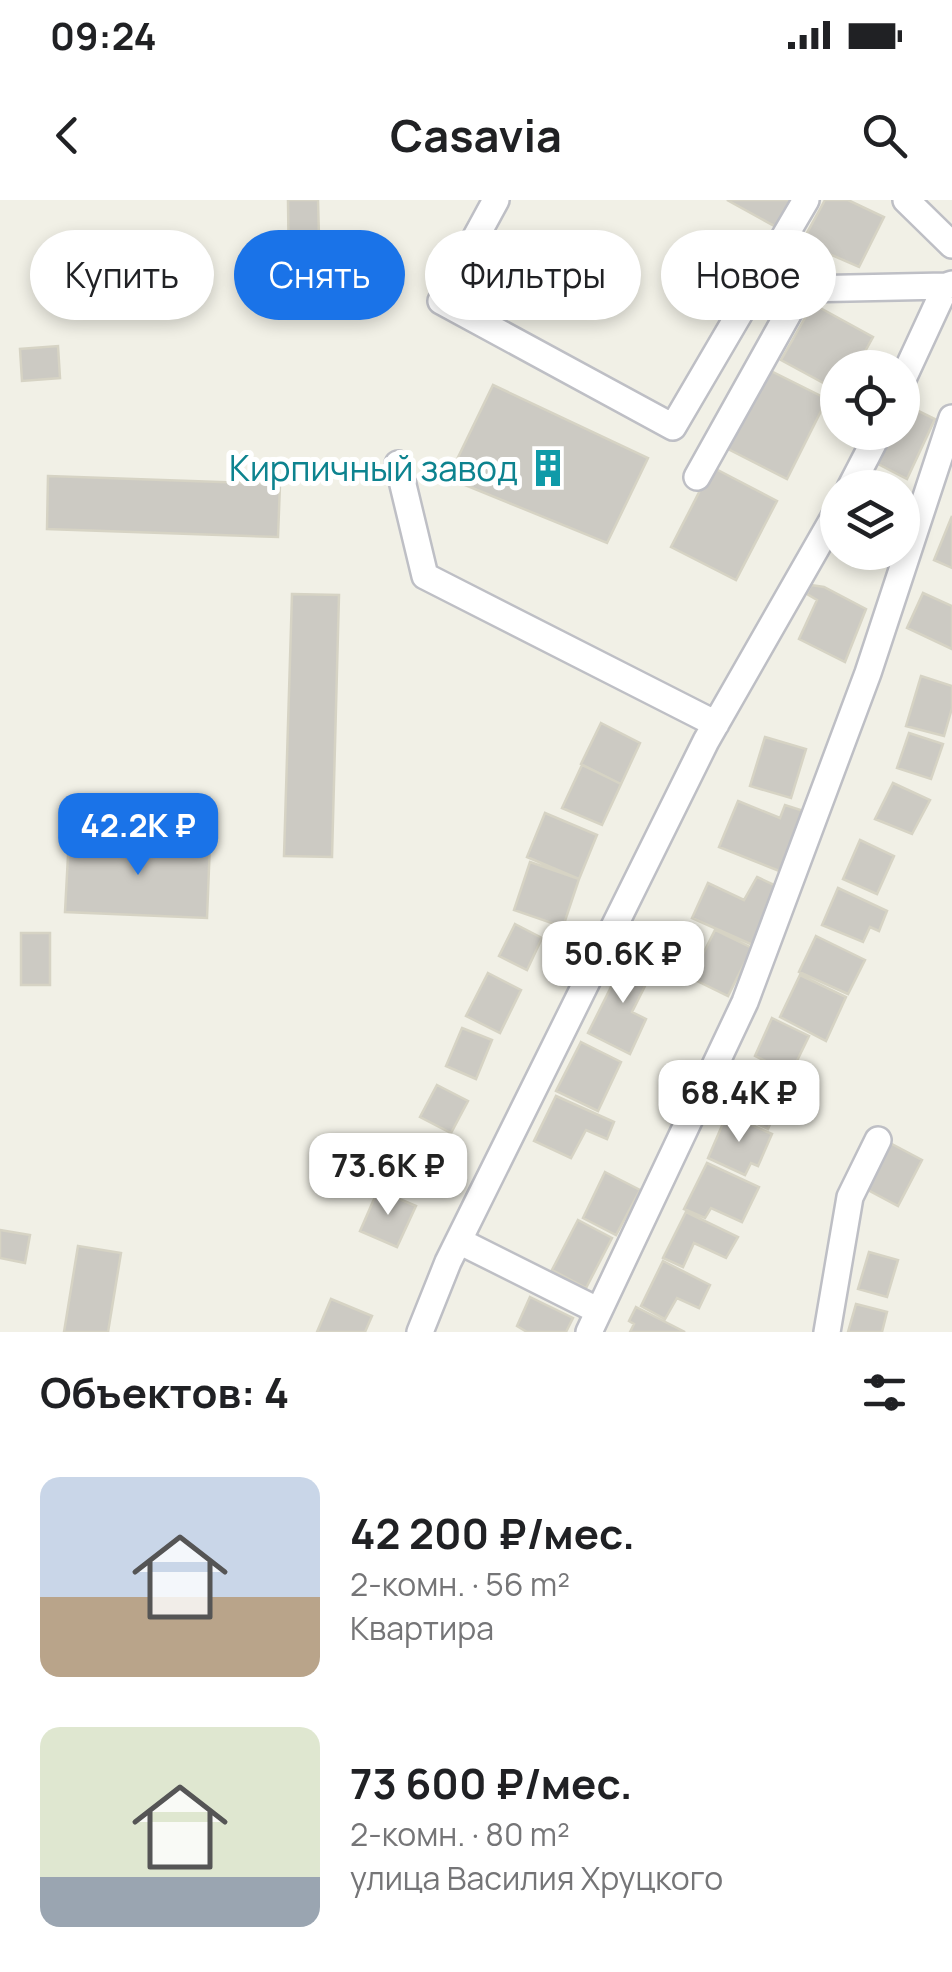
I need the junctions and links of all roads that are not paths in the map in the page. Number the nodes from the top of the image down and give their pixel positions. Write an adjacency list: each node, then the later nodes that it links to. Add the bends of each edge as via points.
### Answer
1 (496, 200): 8 (street, via 441,301 673,427)
2 (806, 200): 4 (street)
3 (906, 200): 5 (street)
4 (788, 230)
5 (952, 245)
6 (949, 285): 7 (street); 10 (street)
7 (836, 288)
8 (735, 320)
9 (785, 320): 13 (street)
10 (917, 350)
11 (952, 418): 18 (street, via 868,672 745,1002)
12 (398, 464): 15 (street, via 425,576)
13 (697, 477)
14 (820, 542): 15 (street)
15 (716, 724): 17 (street)
16 (878, 1140): 20 (street, via 850,1197)
17 (459, 1241): 18 (street); 19 (street)
18 (594, 1322)
19 (420, 1332)
20 (826, 1332)

